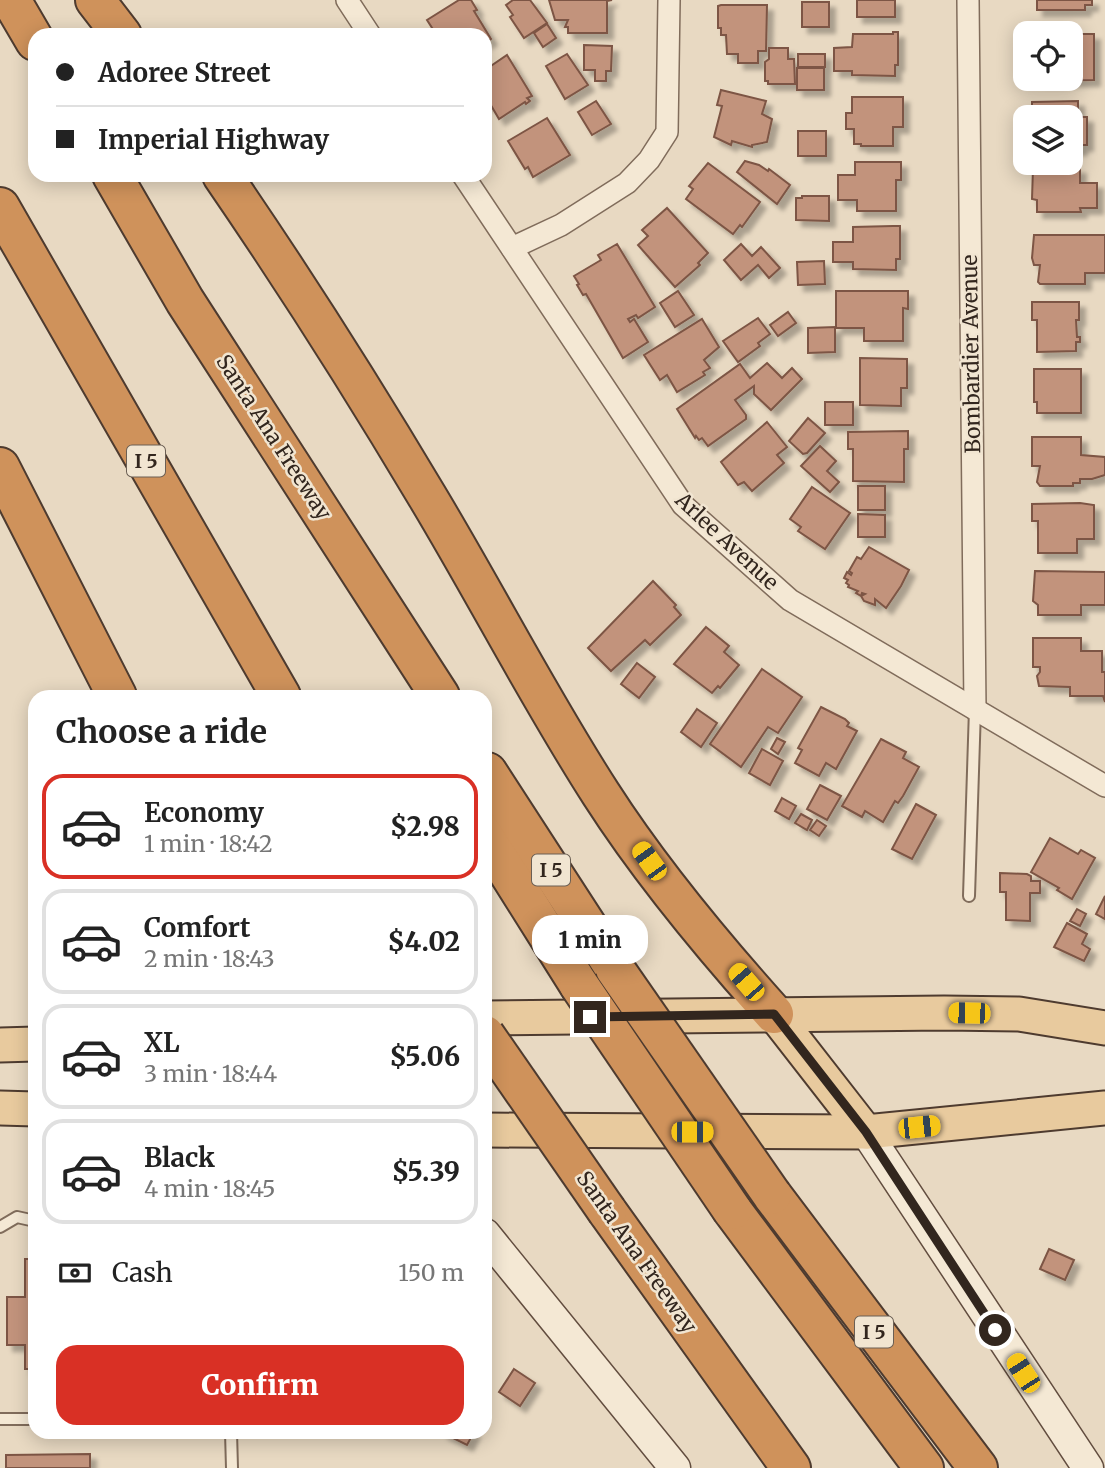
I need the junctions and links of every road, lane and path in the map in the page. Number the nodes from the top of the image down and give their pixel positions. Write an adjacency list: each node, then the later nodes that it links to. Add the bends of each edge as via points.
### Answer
1 (11, 0): 8 (highway)
2 (95, 0): 6 (highway)
3 (347, 0): 7 (street)
4 (669, 0): 13 (street, via 667,132 627,183 561,225)
5 (968, 0): 18 (street, Bombardier Avenue)
6 (117, 28)
7 (365, 28)
8 (28, 29)
9 (117, 182): 17 (highway, Santa Ana Freeway, via 185,301)
10 (227, 182): 23 (highway, via 326,330 601,794 664,883)
11 (468, 182): 13 (street, Arlee Avenue)
12 (5, 216): 16 (highway, I 5)
13 (512, 248): 18 (street, Arlee Avenue, via 682,506 790,600)
14 (0, 467): 15 (highway)
15 (114, 690)
16 (278, 690)
17 (436, 690)
18 (975, 709): 20 (street, Arlee Avenue); 22 (lane)
19 (492, 779): 44 (highway, I 5, bridge, via 615,969 772,1195)
20 (1105, 786)
21 (492, 847): 43 (highway, bridge, via 579,985 732,1210)
22 (969, 896)
23 (774, 1014): 24 (main road); 25 (main road, via 1019,1014); 33 (main road)
24 (492, 1018)
25 (1105, 1028)
26 (28, 1044): 27 (main road)
27 (0, 1045)
28 (492, 1045): 42 (highway, Santa Ana Freeway, bridge)
29 (0, 1108): 31 (main road)
30 (1105, 1108): 33 (main road)
31 (28, 1109)
32 (492, 1130): 33 (main road)
33 (866, 1132): 45 (main road)
34 (28, 1219): 35 (lane, via 17,1217)
35 (0, 1227)
36 (492, 1243): 41 (main road)
37 (0, 1419): 38 (lane)
38 (28, 1419)
39 (231, 1439): 40 (lane)
40 (232, 1468)
41 (675, 1468)
42 (791, 1468)
43 (924, 1468)
44 (978, 1468)
45 (1088, 1468)

